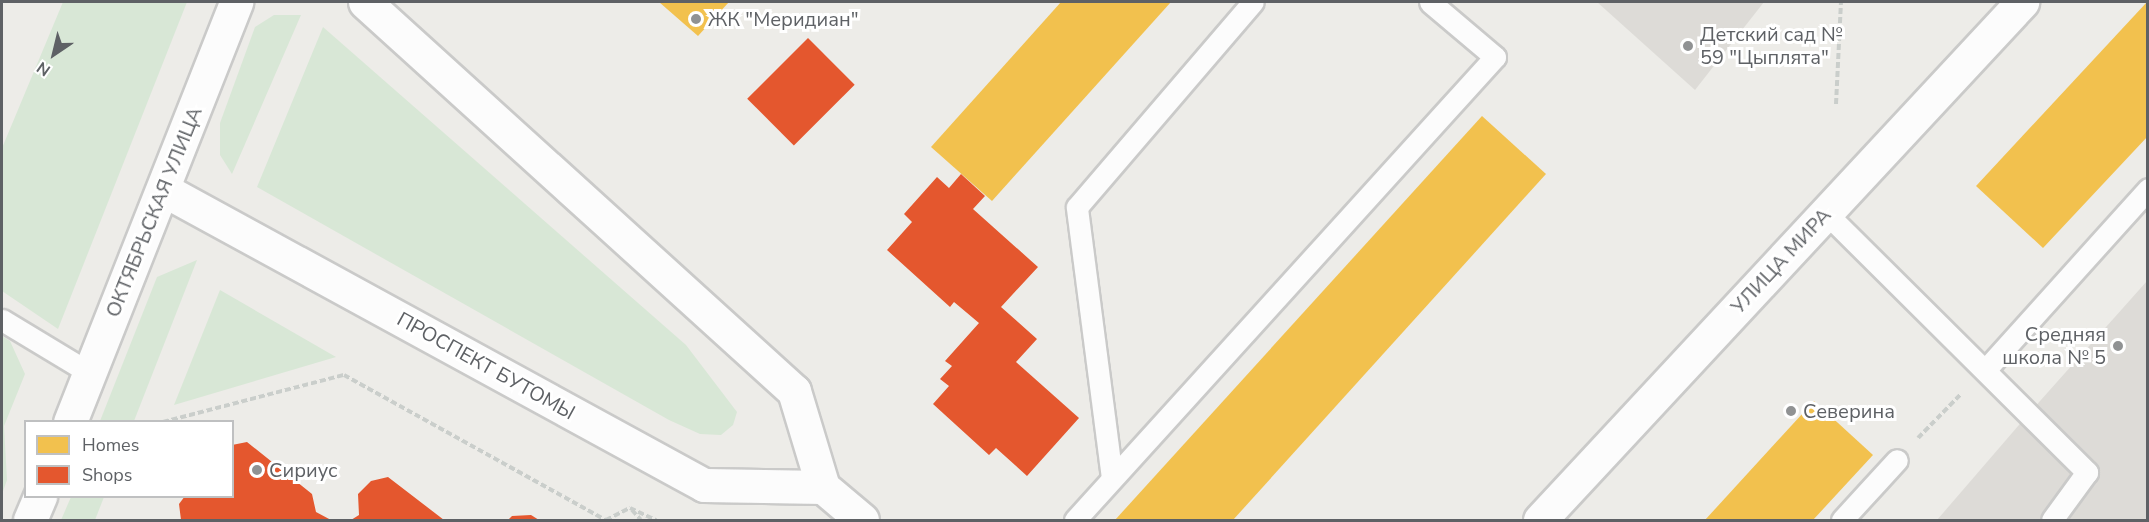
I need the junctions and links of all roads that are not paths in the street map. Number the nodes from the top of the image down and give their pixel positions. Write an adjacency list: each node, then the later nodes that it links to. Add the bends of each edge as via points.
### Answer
1 (236, 2): 7 (street, ОКТЯБРЬСКАЯ УЛИЦА)
2 (365, 2): 15 (street, via 794,391)
3 (1253, 2): 14 (lane, via 1077,207)
4 (1430, 2): 14 (lane, via 1495,57)
5 (2022, 2): 8 (street, УЛИЦА МИРА)
6 (2148, 189): 10 (lane)
7 (164, 190): 11 (street, ОКТЯБРЬСКАЯ УЛИЦА); 15 (street, ПРОСПЕКТ БУТОМЫ, via 704,485)
8 (1826, 213): 10 (lane); 20 (street, УЛИЦА МИРА)
9 (2, 320): 11 (lane)
10 (1987, 368): 22 (lane, via 2087,472)
11 (90, 373): 12 (street, ОКТЯБРЬСКАЯ УЛИЦА)
12 (71, 420)
13 (1897, 460): 21 (lane)
14 (1112, 478): 19 (lane)
15 (823, 487): 18 (street)
16 (39, 498): 17 (street)
17 (30, 520)
18 (862, 520)
19 (1075, 520)
20 (1540, 520)
21 (1842, 520)
22 (2052, 520)

